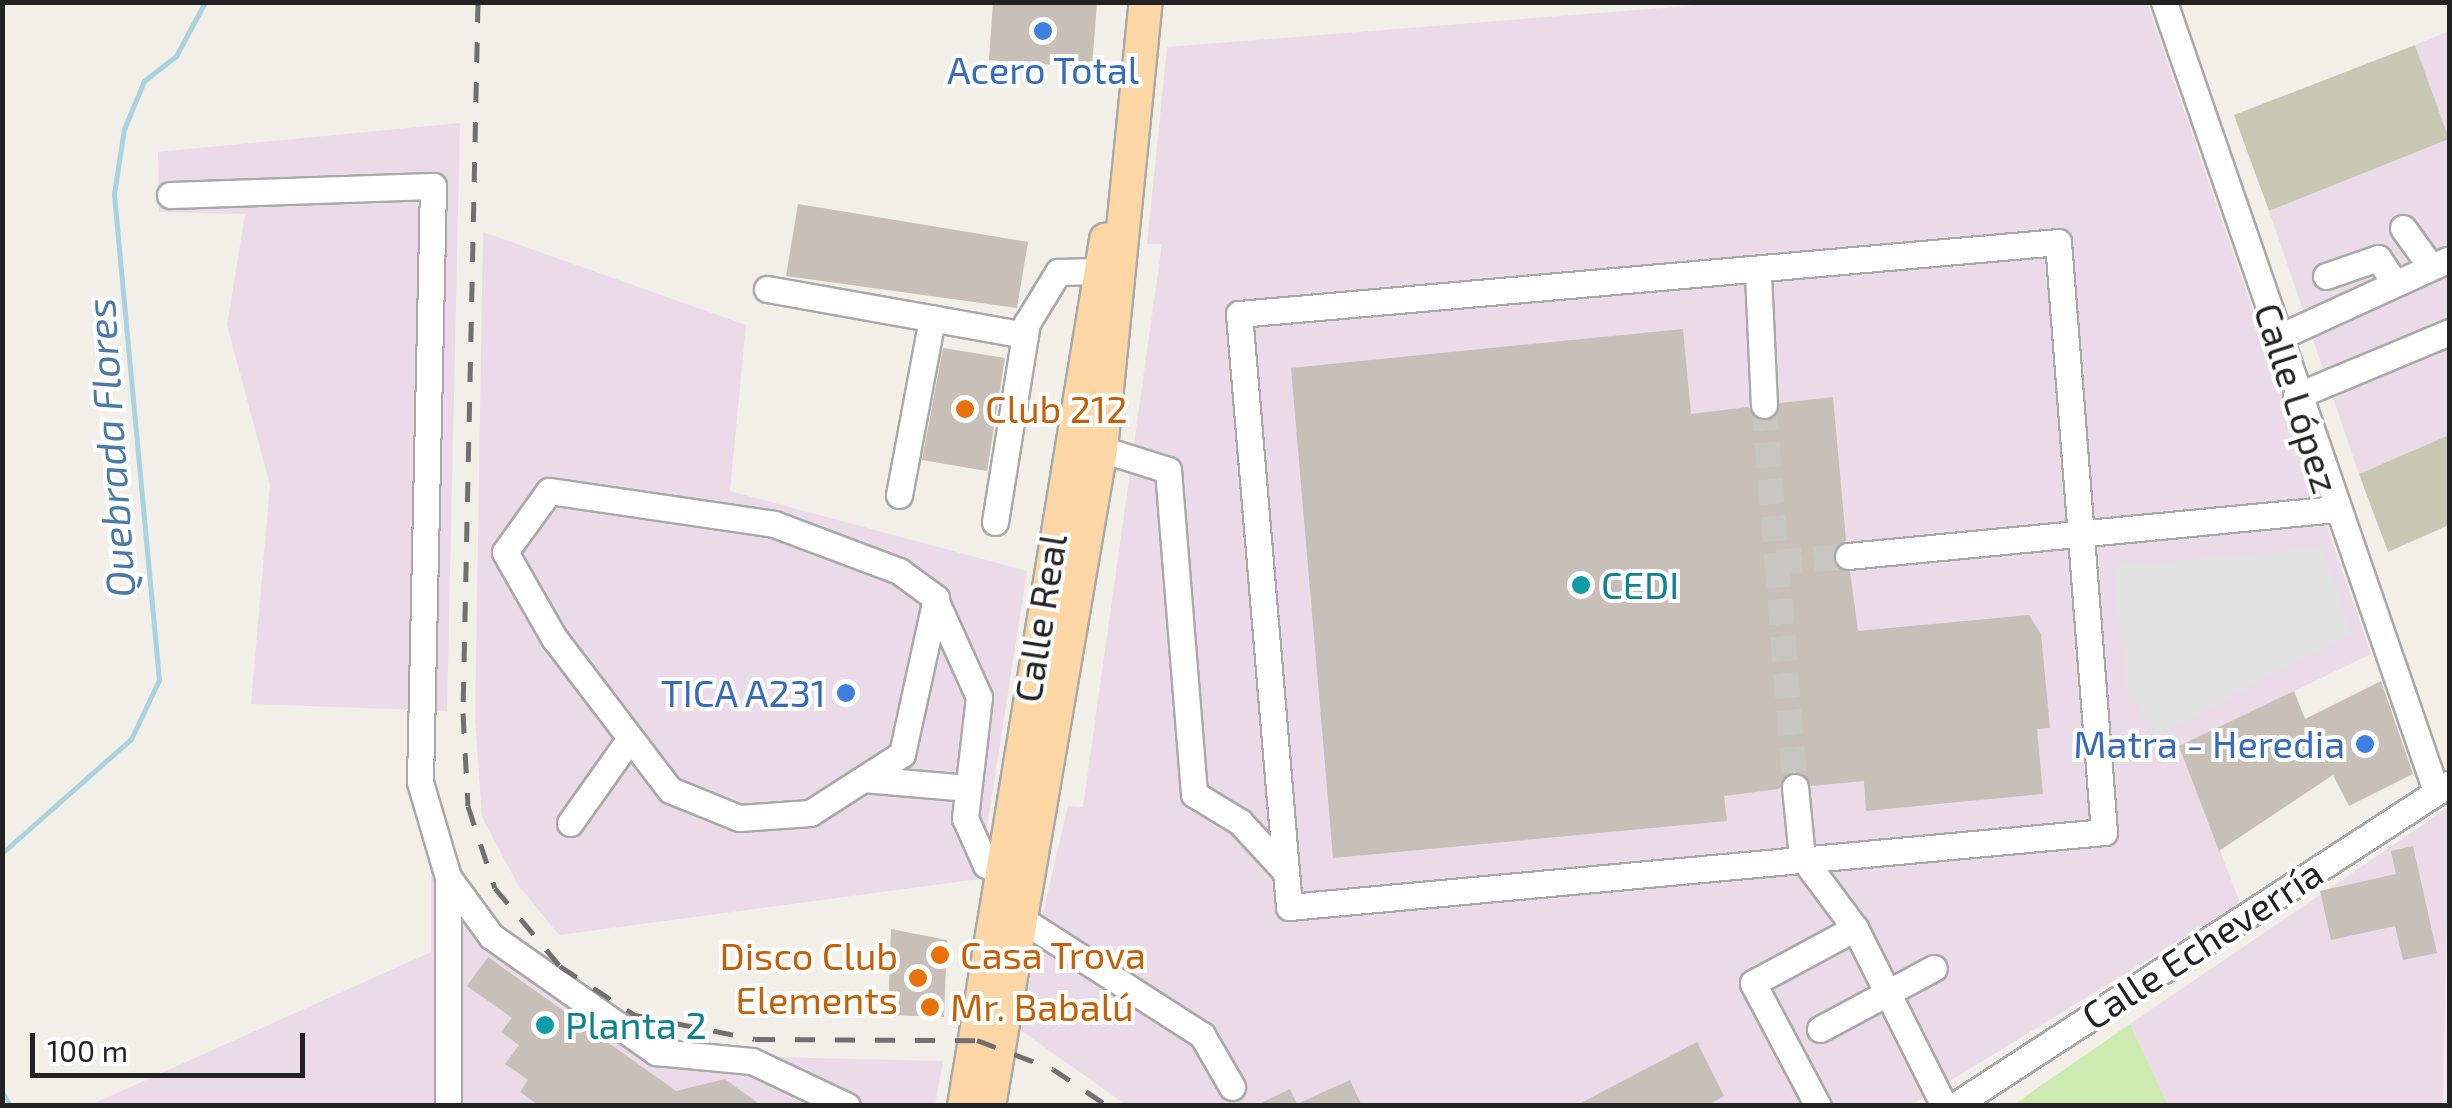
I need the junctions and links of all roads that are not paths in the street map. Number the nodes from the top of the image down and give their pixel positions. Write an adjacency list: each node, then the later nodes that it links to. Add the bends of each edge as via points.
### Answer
1 (1146, 2): 3 (main road, Calle Real)
2 (2164, 2): 15 (street, Calle López)
3 (1132, 134): 7 (main road, Calle Real); 19 (main road, Calle Real)
4 (170, 195): 36 (street, via 433,186 420,782)
5 (2403, 228): 6 (street)
6 (2439, 263): 10 (street)
7 (1099, 270): 14 (street, via 1058,272); 16 (main road, Calle Real)
8 (1758, 274): 18 (street); 24 (street, via 2058,242); 35 (street, via 1239,314)
9 (2326, 276): 10 (street, via 2378,258)
10 (2395, 284): 15 (street)
11 (767, 289): 12 (street)
12 (932, 318): 14 (street); 20 (street)
13 (2450, 332): 17 (street)
14 (1025, 334): 23 (street)
15 (2277, 338): 17 (street, Calle López)
16 (1082, 362): 19 (main road); 22 (main road, Calle Real)
17 (2296, 396): 21 (street, Calle López)
18 (1764, 405)
19 (1101, 449): 22 (main road); 35 (street, via 1161,461 1172,478 1194,794 1240,822); 37 (main road, Calle Real)
20 (899, 494)
21 (2334, 510): 24 (street); 30 (street, Calle López)
22 (1057, 513): 34 (main road, Calle Real)
23 (996, 522)
24 (2079, 539): 25 (street); 33 (street, via 2104,832)
25 (1848, 556)
26 (937, 604): 27 (street, via 899,572 774,524 550,491 505,552); 28 (street, via 902,754); 31 (street, via 979,696)
27 (628, 741): 28 (street, via 670,790 739,818 810,814); 32 (street)
28 (864, 778): 31 (street)
29 (1796, 787): 33 (street)
30 (2443, 787): 49 (street, Calle Echeverría)
31 (968, 788): 34 (street, via 965,818 986,865)
32 (570, 823)
33 (1802, 857): 35 (street, via 1289,907); 38 (street)
34 (1000, 870): 45 (main road, Calle Real)
35 (1286, 872)
36 (448, 877): 43 (street); 44 (street, via 491,936 656,1052 752,1061)
37 (1018, 917): 42 (street, via 1202,1035); 46 (main road, Calle Real)
38 (1855, 928): 40 (street); 47 (street, via 1753,982)
39 (1934, 968): 40 (street)
40 (1888, 993): 41 (street); 48 (street)
41 (1820, 1028)
42 (1232, 1087)
43 (448, 1106)
44 (846, 1106)
45 (964, 1106)
46 (989, 1106)
47 (1818, 1106)
48 (1944, 1106)
49 (1954, 1106)

